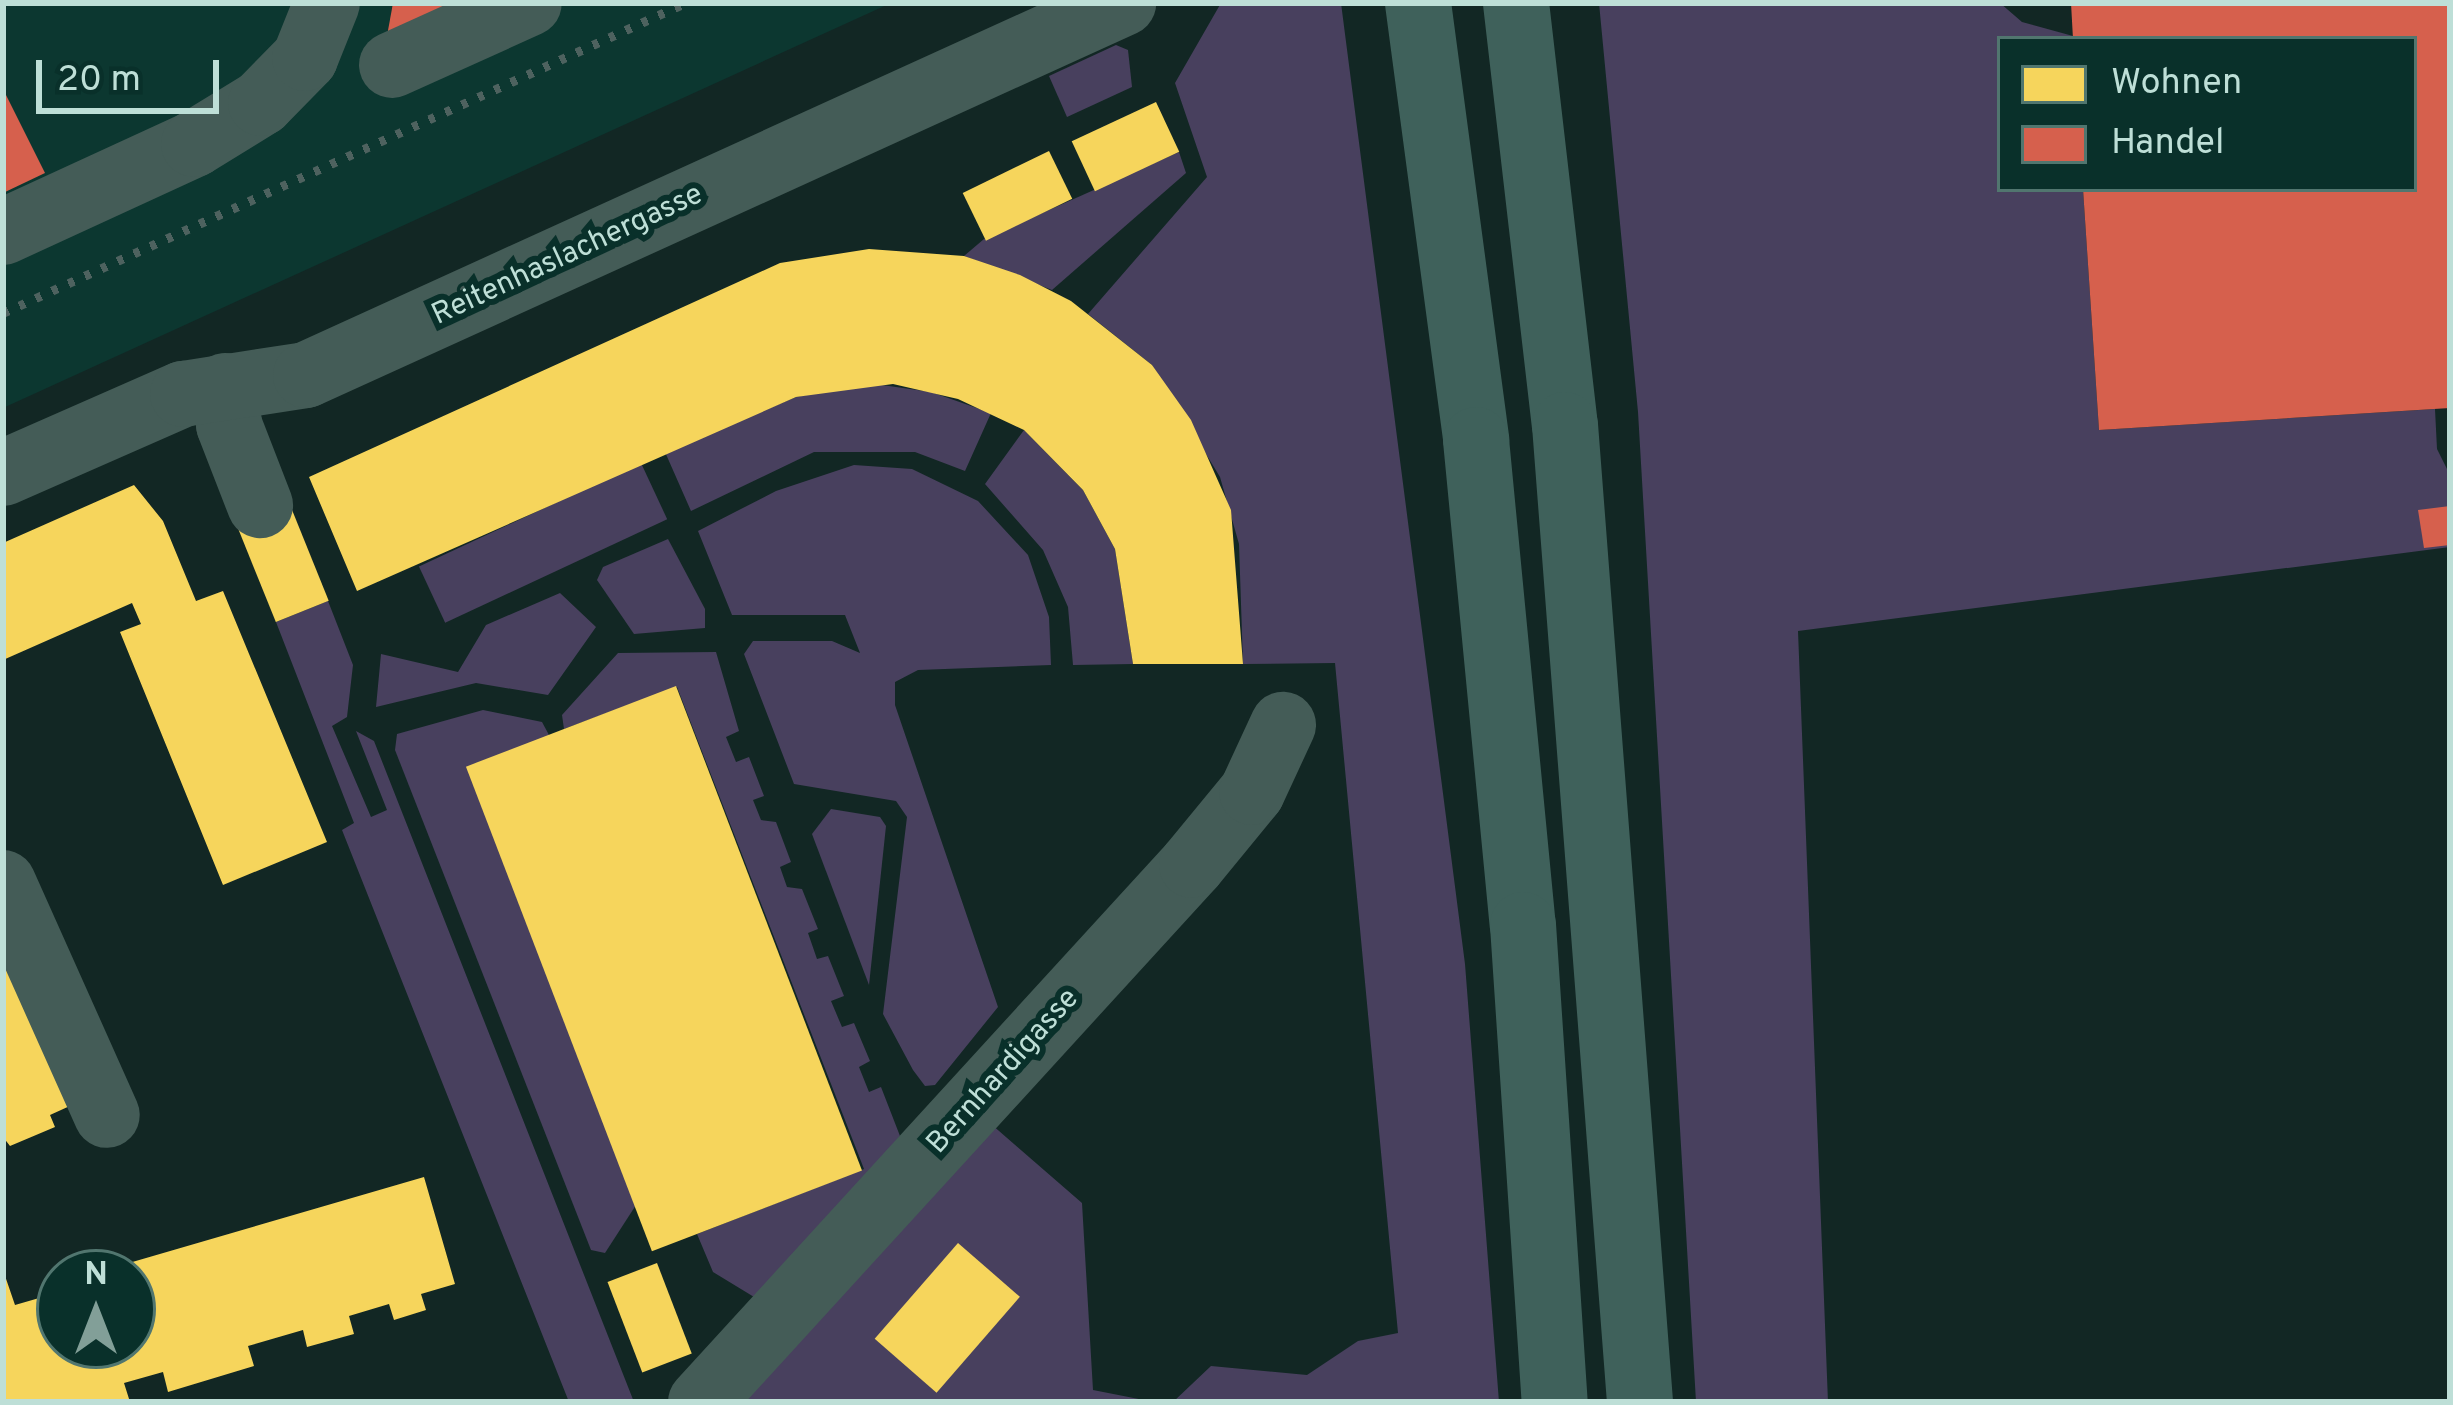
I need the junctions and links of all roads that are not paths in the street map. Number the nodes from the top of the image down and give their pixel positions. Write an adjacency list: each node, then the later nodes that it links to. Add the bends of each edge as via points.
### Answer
1 (327, 3): 7 (street, via 304,58 261,103 194,144)
2 (529, 3): 6 (street)
3 (1123, 3): 8 (street, Reitenhaslachergasse, via 306,375)
4 (1418, 3): 15 (main road, via 1476,440 1522,925)
5 (1516, 3): 16 (main road, via 1567,448)
6 (392, 64)
7 (3, 232)
8 (225, 386): 9 (street, Reitenhaslachergasse, via 183,394); 10 (street, via 229,425)
9 (3, 473)
10 (260, 505)
11 (1283, 724): 14 (street, Bernhardigasse, via 1252,792 1192,865)
12 (3, 883): 13 (street)
13 (107, 1115)
14 (701, 1402)
15 (1555, 1402)
16 (1640, 1402)

